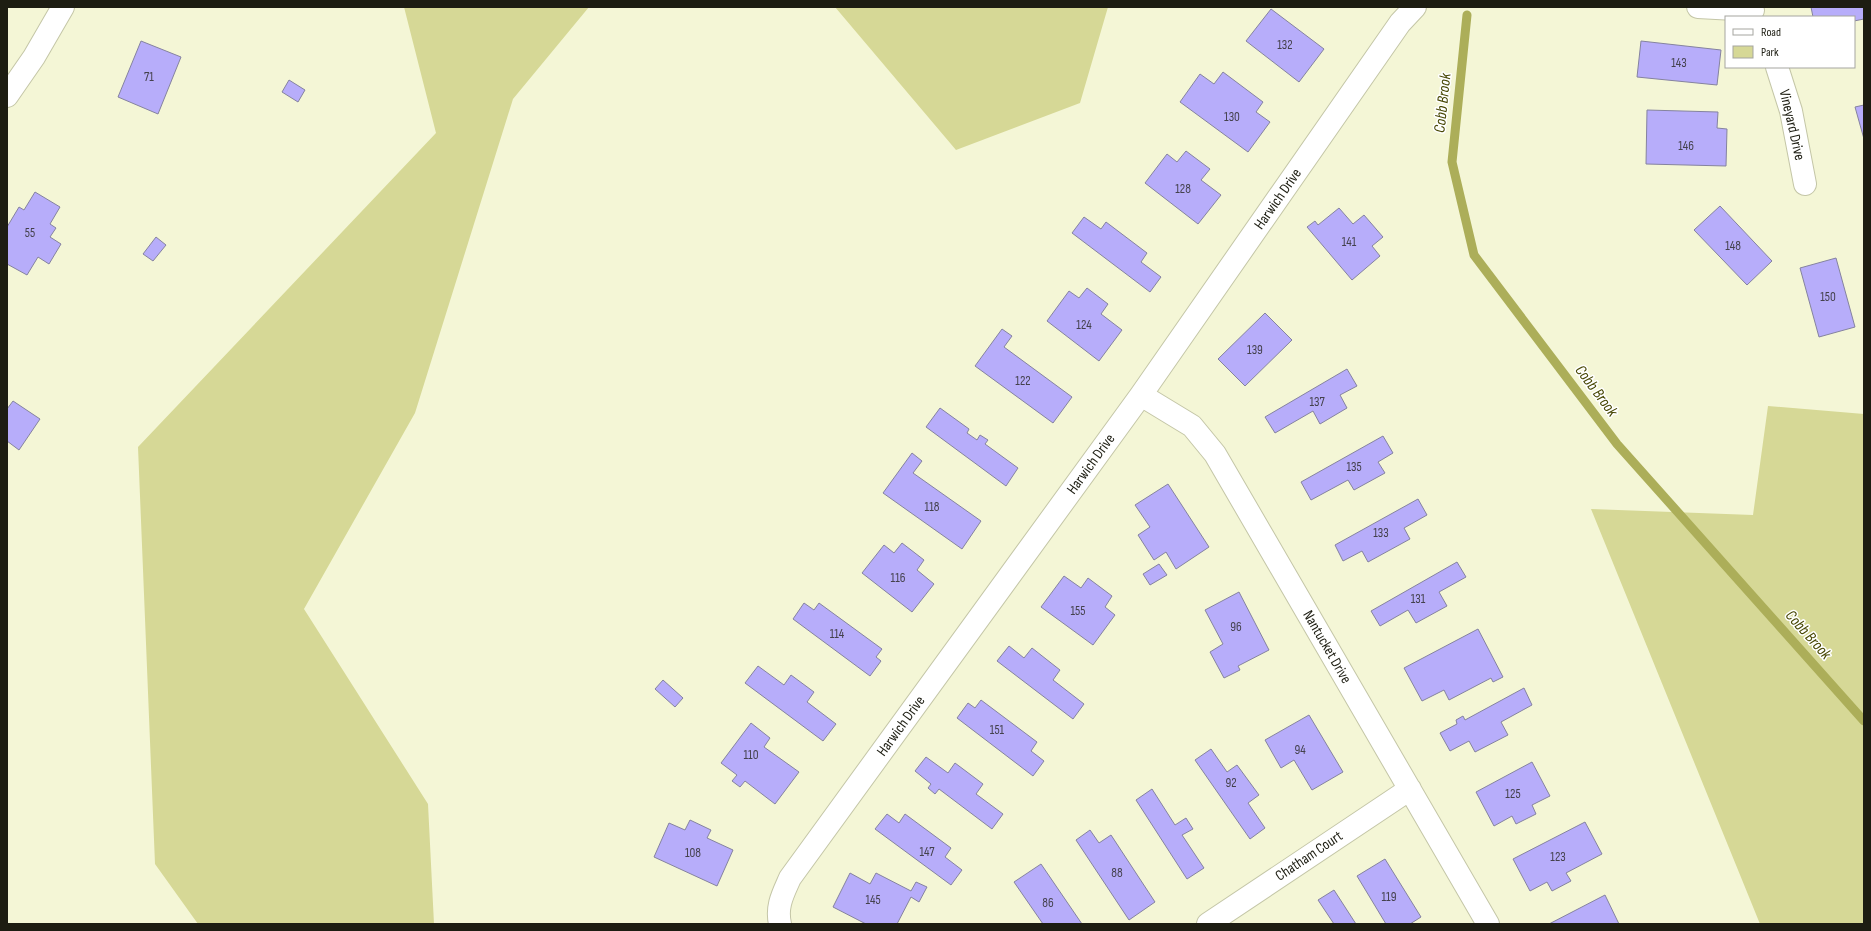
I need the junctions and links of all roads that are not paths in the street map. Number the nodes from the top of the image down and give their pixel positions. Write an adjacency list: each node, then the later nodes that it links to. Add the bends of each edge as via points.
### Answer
1 (62, 7): 6 (street, via 34,58)
2 (1415, 7): 8 (street, Harwich Drive, via 1400,23)
3 (1698, 7): 4 (street)
4 (1753, 11)
5 (1777, 68): 7 (street, Vineyard Drive, via 1791,111)
6 (7, 96)
7 (1805, 184)
8 (1141, 395): 9 (street, Nantucket Drive, via 1192,426 1215,454); 10 (street, Harwich Drive, via 790,878 778,907)
9 (1410, 789): 11 (street, Chatham Court); 12 (street, Nantucket Drive)
10 (780, 924)
11 (1208, 924)
12 (1488, 924)

